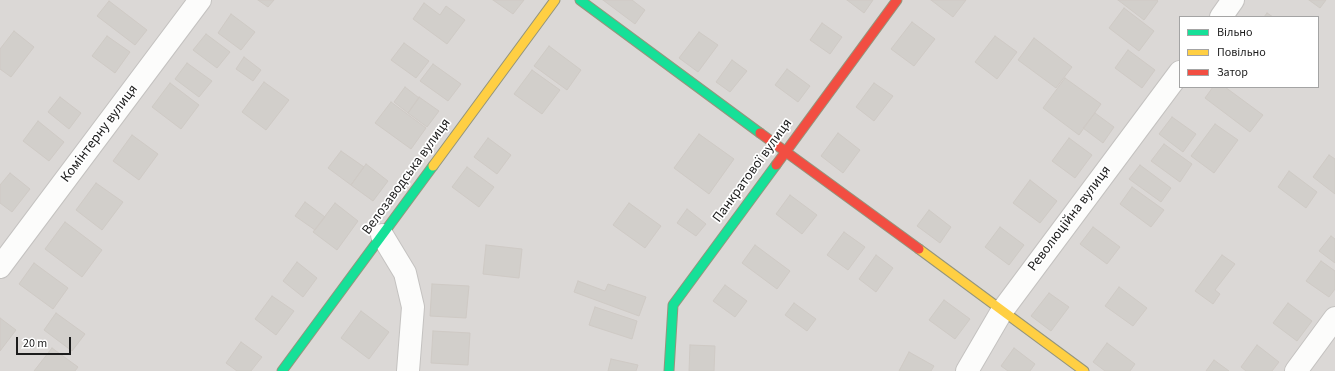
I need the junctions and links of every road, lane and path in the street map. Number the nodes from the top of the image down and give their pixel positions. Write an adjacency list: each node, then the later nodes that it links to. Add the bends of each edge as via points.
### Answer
1 (200, 0): 10 (street, Комінтерну вулиця)
2 (555, 0): 9 (street, Велозаводська вулиця)
3 (580, 0): 8 (street)
4 (897, 0): 8 (street, Панкратової вулиця)
5 (1233, 0): 6 (street)
6 (1221, 16)
7 (1179, 73): 11 (street, Революційна вулиця)
8 (785, 151): 11 (street); 15 (street, Панкратової вулиця, via 673,304)
9 (382, 235): 13 (street, Велозаводська вулиця); 14 (street, via 405,273 413,307)
10 (0, 267)
11 (1002, 311): 16 (street, Революційна вулиця); 17 (street)
12 (1335, 318): 18 (street)
13 (282, 371)
14 (408, 371)
15 (669, 371)
16 (967, 371)
17 (1084, 371)
18 (1296, 371)

